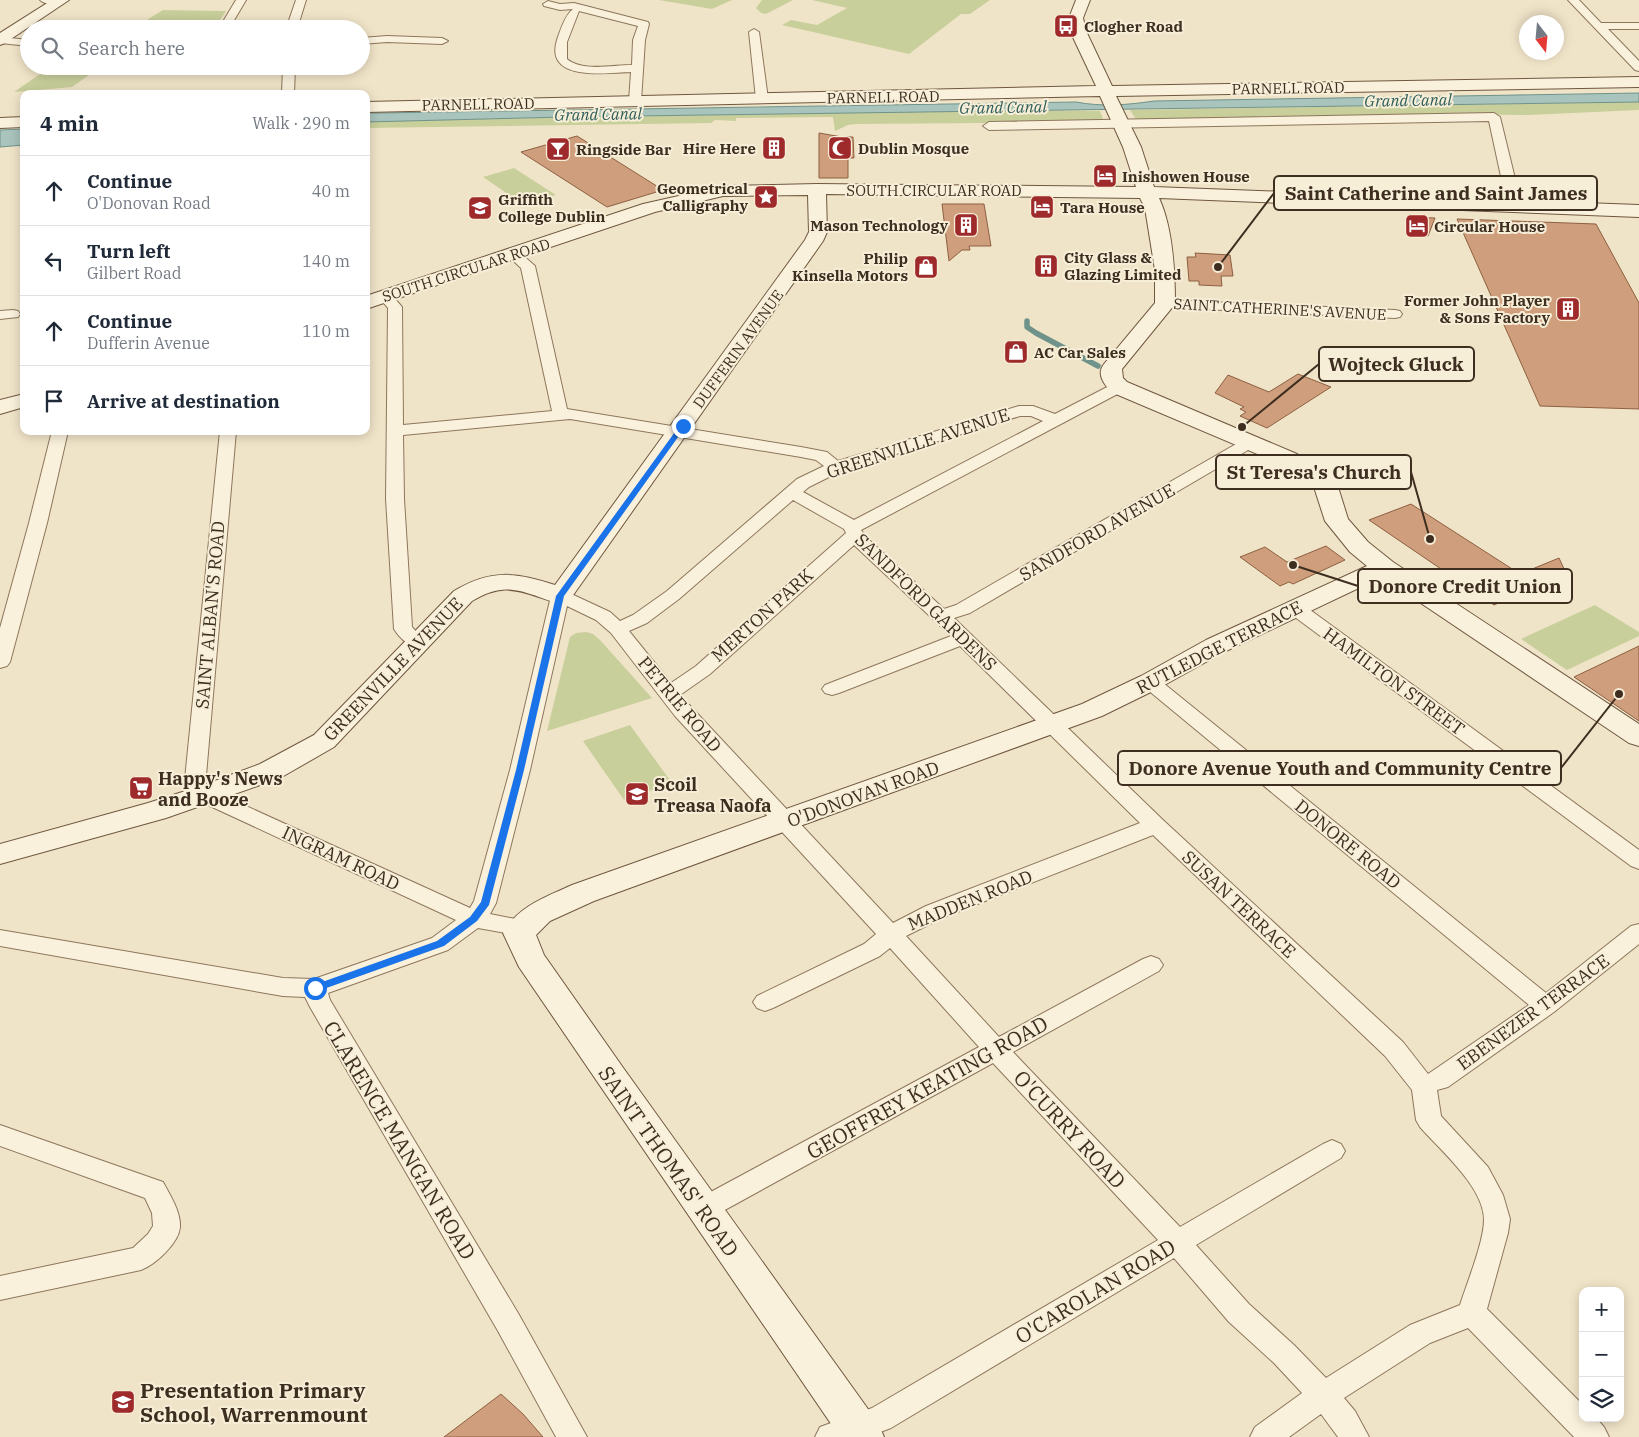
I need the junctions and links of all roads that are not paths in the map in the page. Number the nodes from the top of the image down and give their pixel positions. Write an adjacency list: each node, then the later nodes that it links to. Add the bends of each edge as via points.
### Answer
1 (45, 0): 6 (street)
2 (240, 0): 10 (street)
3 (301, 0): 11 (street)
4 (1083, 0): 25 (street, via 1076,18 1078,31)
5 (1573, 0): 12 (street)
6 (61, 1): 9 (street)
7 (548, 4): 20 (street, via 574,6 640,21 645,26 638,40)
8 (575, 12): 20 (street, via 560,50 566,64 586,68)
9 (32, 20)
10 (229, 20)
11 (293, 20)
12 (1600, 26): 13 (street); 21 (street)
13 (1639, 26)
14 (20, 27): 16 (street)
15 (754, 32): 26 (street)
16 (2, 39): 17 (street)
17 (20, 40)
18 (370, 41): 19 (street)
19 (442, 41)
20 (637, 68): 27 (street)
21 (1639, 68)
22 (289, 75): 24 (street)
23 (1639, 82): 25 (street, PARNELL ROAD)
24 (288, 90)
25 (1108, 93): 26 (street, PARNELL ROAD); 30 (street)
26 (762, 98): 27 (street, PARNELL ROAD)
27 (635, 101): 28 (street, PARNELL ROAD)
28 (370, 107)
29 (20, 122): 31 (street)
30 (1121, 122): 32 (street); 34 (street); 35 (street, via 1494,117)
31 (0, 123)
32 (989, 126)
33 (816, 189): 34 (street, SOUTH CIRCULAR ROAD); 37 (street, SOUTH CIRCULAR ROAD, via 743,190 695,196 649,208); 48 (street, DUFFERIN AVENUE, via 818,232 814,241)
34 (1147, 192): 35 (street, SOUTH CIRCULAR ROAD); 40 (street, via 1154,208 1165,270)
35 (1517, 206): 36 (street, SOUTH CIRCULAR ROAD)
36 (1639, 211)
37 (513, 254): 38 (street, SOUTH CIRCULAR ROAD); 45 (street, via 528,266)
38 (386, 297): 39 (street, SOUTH CIRCULAR ROAD); 47 (street, via 395,307)
39 (370, 301)
40 (1165, 304): 41 (street, SAINT CATHERINE'S AVENUE); 42 (street, via 1111,368 1112,380)
41 (1395, 314)
42 (1119, 387): 46 (street, MERTON PARK); 51 (street)
43 (20, 401): 44 (street)
44 (0, 407)
45 (560, 413): 47 (street); 48 (street)
46 (1055, 420): 52 (street, GREENVILLE AVENUE, via 1032,411 1019,411); 54 (street, MERTON PARK)
47 (395, 431): 61 (street, via 395,499 403,629)
48 (679, 432): 52 (street, via 821,456); 56 (street, DUFFERIN AVENUE)
49 (59, 435): 62 (street)
50 (228, 435): 68 (street, SAINT ALBAN'S ROAD, via 206,654)
51 (1249, 442): 55 (street, via 1319,476 1326,487 1337,522 1359,547); 58 (street, SANDFORD AVENUE, via 963,609)
52 (835, 467): 53 (street, GREENVILLE AVENUE)
53 (792, 492): 54 (street, SANDFORD GARDENS); 59 (street, GREENVILLE AVENUE, via 673,595 640,619)
54 (854, 531): 58 (street, SANDFORD GARDENS); 65 (street, MERTON PARK, via 703,670)
55 (1384, 567): 57 (street, RUTLEDGE TERRACE); 67 (street)
56 (560, 596): 59 (street, GREENVILLE AVENUE, via 602,616); 61 (street, GREENVILLE AVENUE, via 514,582 500,580 484,584 463,596); 73 (street, via 485,903)
57 (1295, 608): 63 (street, RUTLEDGE TERRACE, via 1215,646); 72 (street, HAMILTON STREET)
58 (941, 616): 60 (street, SANDFORD GARDENS)
59 (618, 629): 65 (street, PETRIE ROAD)
60 (963, 638): 64 (street); 66 (street, SANDFORD GARDENS)
61 (417, 642): 68 (street, GREENVILLE AVENUE, via 324,741 270,771)
62 (0, 662)
63 (1150, 682): 66 (street, RUTLEDGE TERRACE); 81 (street, DONORE ROAD)
64 (832, 689)
65 (669, 694): 69 (street, PETRIE ROAD)
66 (1053, 725): 69 (street, O'DONOVAN ROAD); 70 (street, SUSAN TERRACE)
67 (1639, 737)
68 (202, 796): 71 (street, GREENVILLE AVENUE); 73 (street, INGRAM ROAD)
69 (785, 822): 74 (street, O'DONOVAN ROAD, via 559,903 539,913); 76 (street, O'CURRY ROAD)
70 (1155, 825): 76 (street, MADDEN ROAD, via 934,912); 83 (street, SUSAN TERRACE, via 1394,1049)
71 (0, 854)
72 (1639, 861)
73 (474, 919): 74 (street, INGRAM ROAD); 79 (street, via 440,944)
74 (523, 928): 86 (street, SAINT THOMAS' ROAD, via 519,934 530,959)
75 (1639, 932): 81 (street, EBENEZER TERRACE)
76 (891, 934): 80 (street, MADDEN ROAD, via 872,950); 82 (street, O'CURRY ROAD)
77 (0, 938): 79 (street, via 283,987)
78 (1151, 965): 82 (street, GEOFFREY KEATING ROAD)
79 (315, 988): 92 (street, CLARENCE MANGAN ROAD, via 318,1001 508,1322)
80 (765, 1002)
81 (1546, 1006): 83 (street, EBENEZER TERRACE, via 1439,1080)
82 (996, 1050): 86 (street, GEOFFREY KEATING ROAD); 87 (street, O'CURRY ROAD)
83 (1422, 1085): 89 (street, via 1429,1120 1479,1175 1490,1195 1497,1219)
84 (0, 1135): 88 (street, via 154,1190 167,1228 158,1242 140,1258)
85 (1332, 1151): 87 (street, O'CAROLAN ROAD)
86 (704, 1210): 91 (street, SAINT THOMAS' ROAD)
87 (1177, 1242): 90 (street, O'CURRY ROAD, via 1239,1313); 91 (street, O'CAROLAN ROAD, via 881,1418)
88 (0, 1288)
89 (1472, 1313): 90 (street, via 1420,1334); 95 (street)
90 (1323, 1395): 93 (street); 94 (street, O'CURRY ROAD)
91 (850, 1433)
92 (572, 1437)
93 (1265, 1437)
94 (1354, 1437)
95 (1594, 1437)

